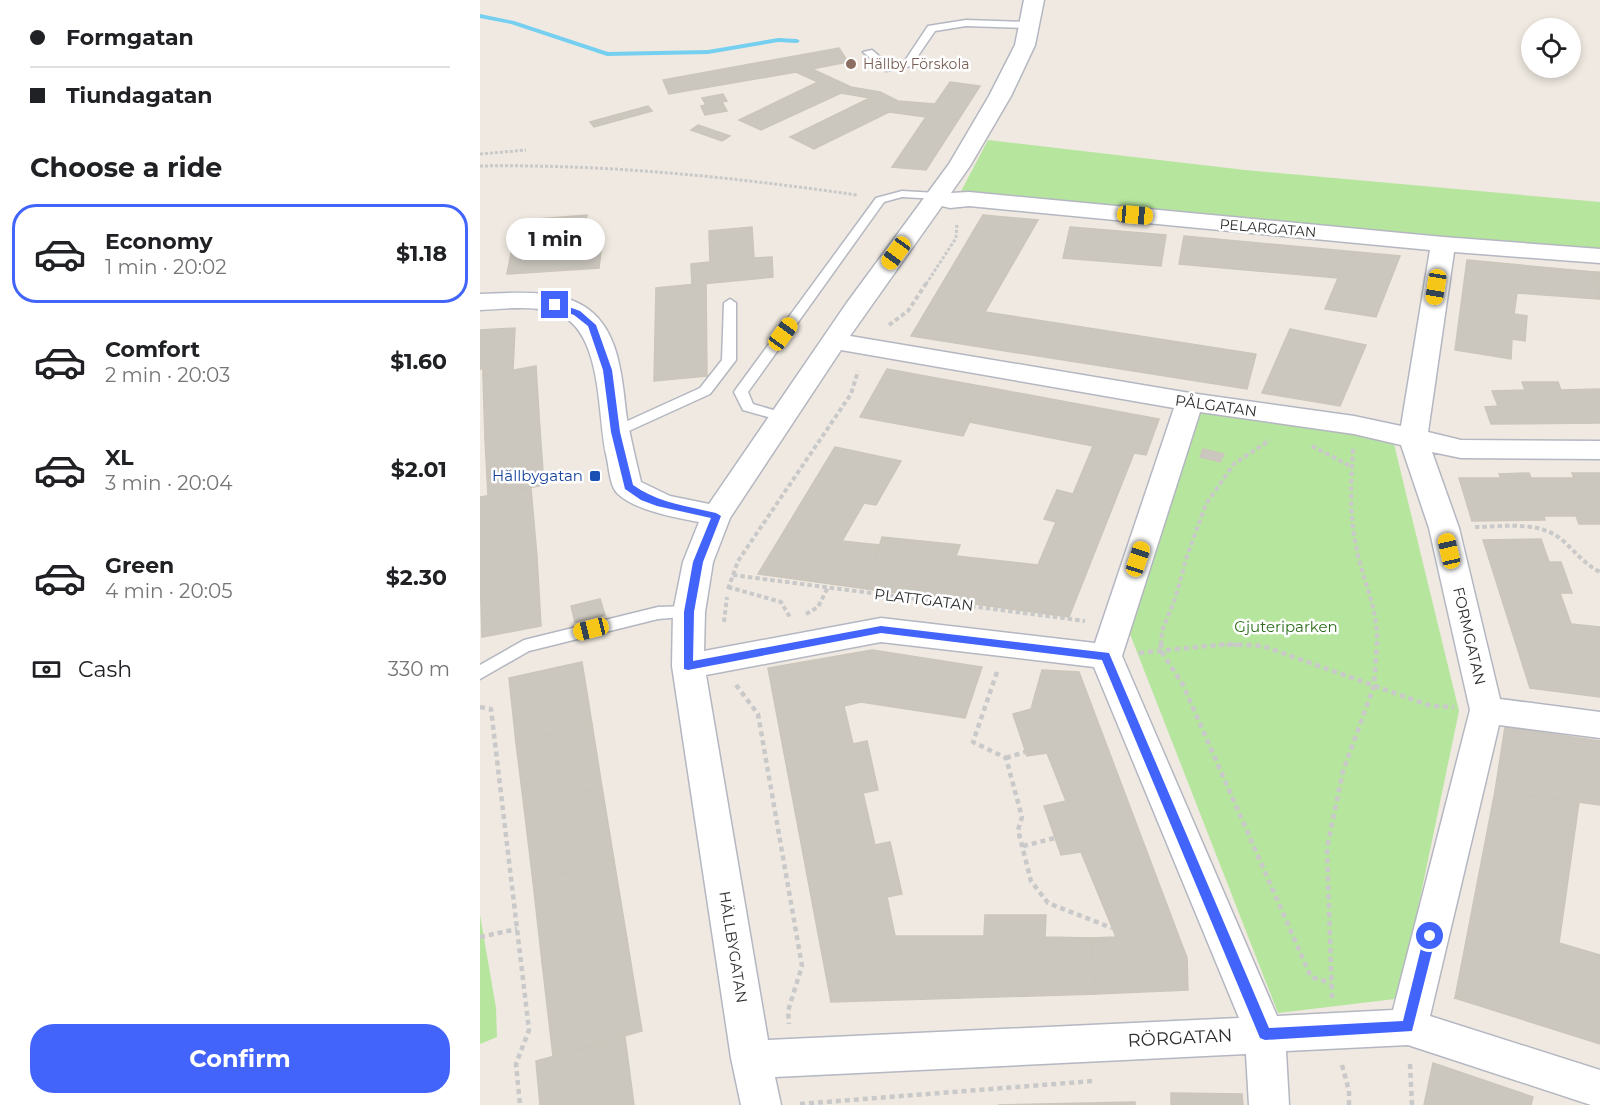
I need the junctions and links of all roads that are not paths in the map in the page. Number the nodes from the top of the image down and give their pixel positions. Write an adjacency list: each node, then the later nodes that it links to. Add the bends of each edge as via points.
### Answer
1 (1034, 0): 2 (street, HÄLLBYGATAN)
2 (1029, 25): 3 (lane, via 966,23 932,28 907,64 886,68); 4 (street, HÄLLBYGATAN, via 1025,45 1000,96)
3 (868, 52)
4 (937, 196): 5 (street, PELARGATAN, via 950,201 969,199); 9 (street, HÄLLBYGATAN); 11 (lane, via 902,194 880,200 741,392 748,407)
5 (1443, 244): 6 (street, PELARGATAN); 13 (street, FORMGATAN)
6 (1600, 256)
7 (480, 302): 12 (street, via 555,305 577,313 592,325 608,370)
8 (730, 303): 12 (lane, via 729,360 705,391)
9 (834, 341): 10 (street, PÅLGATAN); 11 (street, HÄLLBYGATAN)
10 (1190, 402): 13 (street, PÅLGATAN, via 1354,425); 17 (street)
11 (783, 417): 15 (street, HÄLLBYGATAN)
12 (615, 432): 15 (street, via 628,487 660,504)
13 (1413, 438): 14 (street, PÅLGATAN, via 1461,449); 20 (street, FORMGATAN, via 1444,528)
14 (1600, 450)
15 (716, 516): 16 (street, HÄLLBYGATAN, via 698,562)
16 (689, 612): 18 (street, HÄLLBYGATAN); 19 (lane, via 658,613 524,646)
17 (1110, 641): 18 (street, via 881,630); 23 (street)
18 (688, 666): 24 (street, HÄLLBYGATAN)
19 (480, 673)
20 (1486, 710): 21 (street); 22 (street, FORMGATAN)
21 (1600, 725)
22 (1408, 1027): 23 (street, RÖRGATAN); 25 (street, RÖRGATAN)
23 (1265, 1034): 24 (street, RÖRGATAN); 27 (street)
24 (751, 1058): 26 (street, HÄLLBYGATAN)
25 (1600, 1089)
26 (761, 1105)
27 (1269, 1105)

